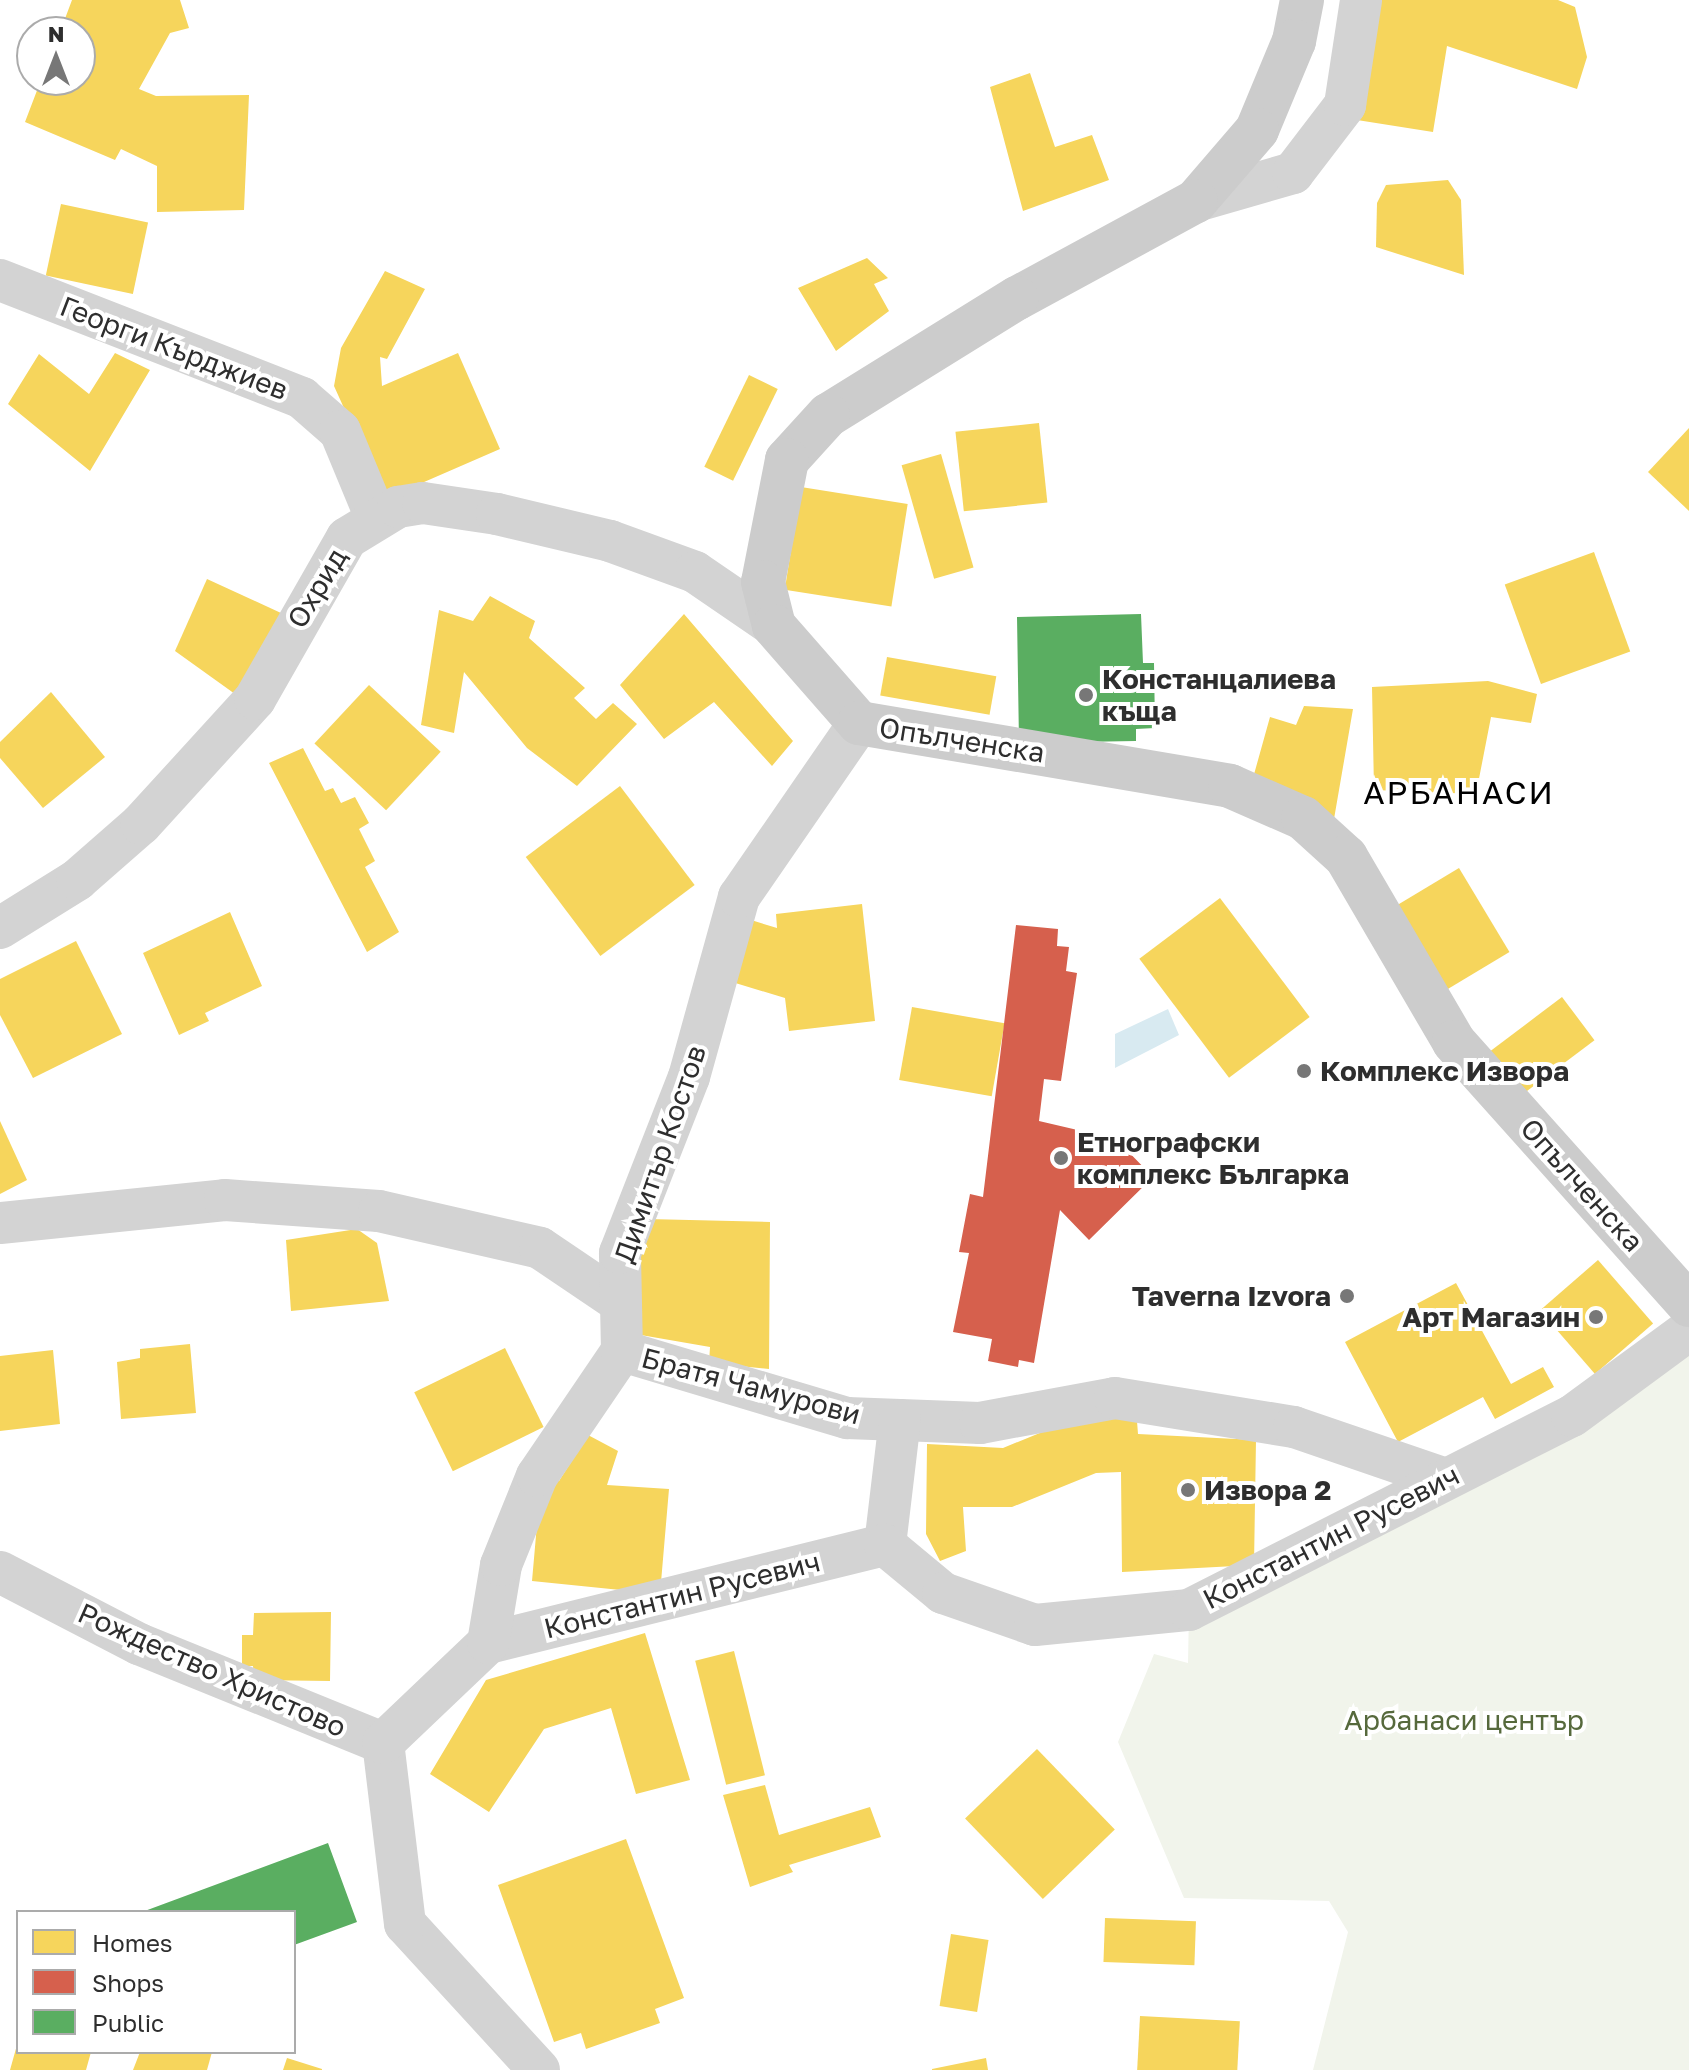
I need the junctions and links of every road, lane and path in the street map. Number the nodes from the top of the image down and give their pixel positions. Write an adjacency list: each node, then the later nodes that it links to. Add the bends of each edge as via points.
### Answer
1 (1302, 0): 3 (street, Опълченска, via 1294,41 1257,130)
2 (1361, 0): 3 (street, via 1345,105 1293,173)
3 (1196, 201): 6 (street, Опълченска, via 1017,298 828,415 787,460 763,582)
4 (0, 280): 5 (street, Георги Кърджиев, via 302,398 340,431)
5 (376, 518): 6 (street, Охрид, via 423,503 610,541 695,572); 8 (street, Охрид, via 347,538 255,699 141,824 77,880)
6 (774, 626): 7 (street, Опълченска)
7 (859, 723): 10 (street, Димитър Костов, via 739,897 689,1077 620,1253); 11 (street, Опълченска, via 1230,786 1303,818 1346,857 1454,1042)
8 (0, 928)
9 (0, 1223): 10 (street, via 225,1200 379,1211 540,1248)
10 (617, 1300): 13 (street, Димитър Костов)
11 (1689, 1305)
12 (1689, 1330): 15 (street, Константин Русевич, via 1572,1416)
13 (622, 1351): 14 (street, Братя Чамурови, via 847,1418); 18 (street, via 537,1476 501,1565)
14 (900, 1420): 15 (street, Братя Чамурови, via 980,1423 1115,1398 1294,1427); 16 (street)
15 (1443, 1478): 16 (street, Константин Русевич, via 1189,1610 1035,1625 943,1593)
16 (885, 1545): 18 (street, Константин Русевич)
17 (0, 1572): 19 (street, Рождество Христово, via 139,1644)
18 (488, 1643): 19 (street)
19 (383, 1743): 20 (street, via 405,1924)
20 (539, 2070)

